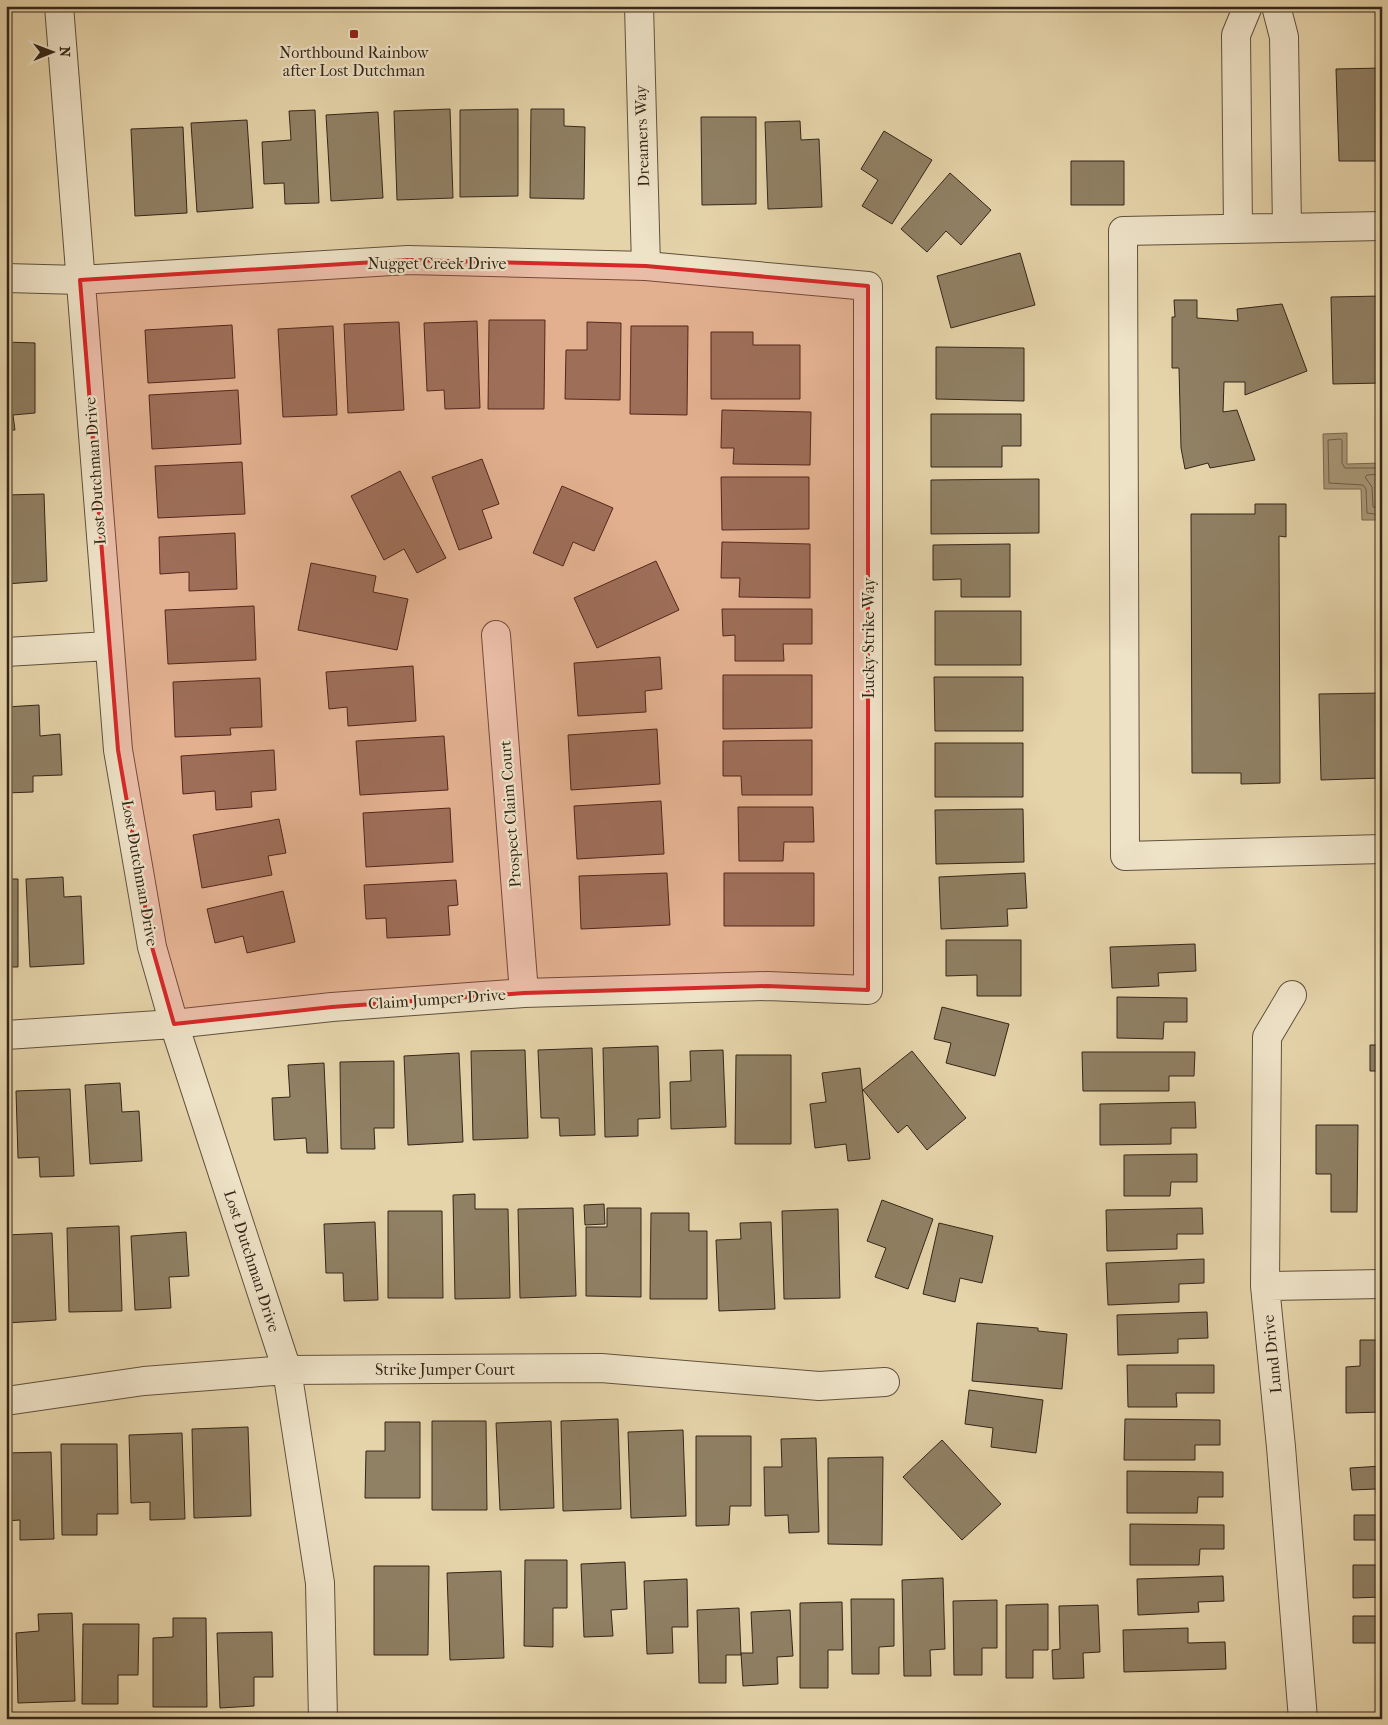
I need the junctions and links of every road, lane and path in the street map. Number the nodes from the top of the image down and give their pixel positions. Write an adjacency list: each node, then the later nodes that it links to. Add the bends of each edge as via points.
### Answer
1 (59, 6): 10 (street, Lost Dutchman Drive)
2 (639, 6): 8 (street, Dreamers Way)
3 (1248, 6): 7 (street, via 1236,35)
4 (1276, 6): 6 (street, via 1284,37)
5 (1382, 226): 6 (street)
6 (1288, 228): 7 (street)
7 (1238, 229): 15 (street, via 1123,231 1125,856)
8 (646, 266): 10 (street, Nugget Creek Drive, via 408,260); 11 (street, Nugget Creek Drive)
9 (6, 278): 10 (street, Nugget Creek Drive)
10 (80, 280): 13 (street, Lost Dutchman Drive)
11 (868, 286): 16 (street, Lucky Strike Way)
12 (496, 635): 17 (street, Prospect Claim Court)
13 (108, 646): 14 (street); 19 (street, Lost Dutchman Drive, via 118,750 152,947)
14 (6, 652)
15 (1382, 849)
16 (868, 990): 17 (street, Claim Jumper Drive, via 768,986)
17 (524, 993): 19 (street, Claim Jumper Drive, via 332,1007)
18 (1292, 995): 22 (street, Lund Drive, via 1267,1037)
19 (174, 1024): 20 (street, Claim Jumper Drive); 23 (street, Lost Dutchman Drive)
20 (6, 1035)
21 (1382, 1284): 22 (street)
22 (1265, 1286): 27 (street, Lund Drive)
23 (287, 1370): 24 (street, Strike Jumper Court, via 601,1368 819,1386); 25 (street, Strike Jumper Court, via 144,1381); 26 (street, Lost Dutchman Drive, via 320,1583)
24 (885, 1382)
25 (6, 1401)
26 (323, 1719)
27 (1303, 1719)

